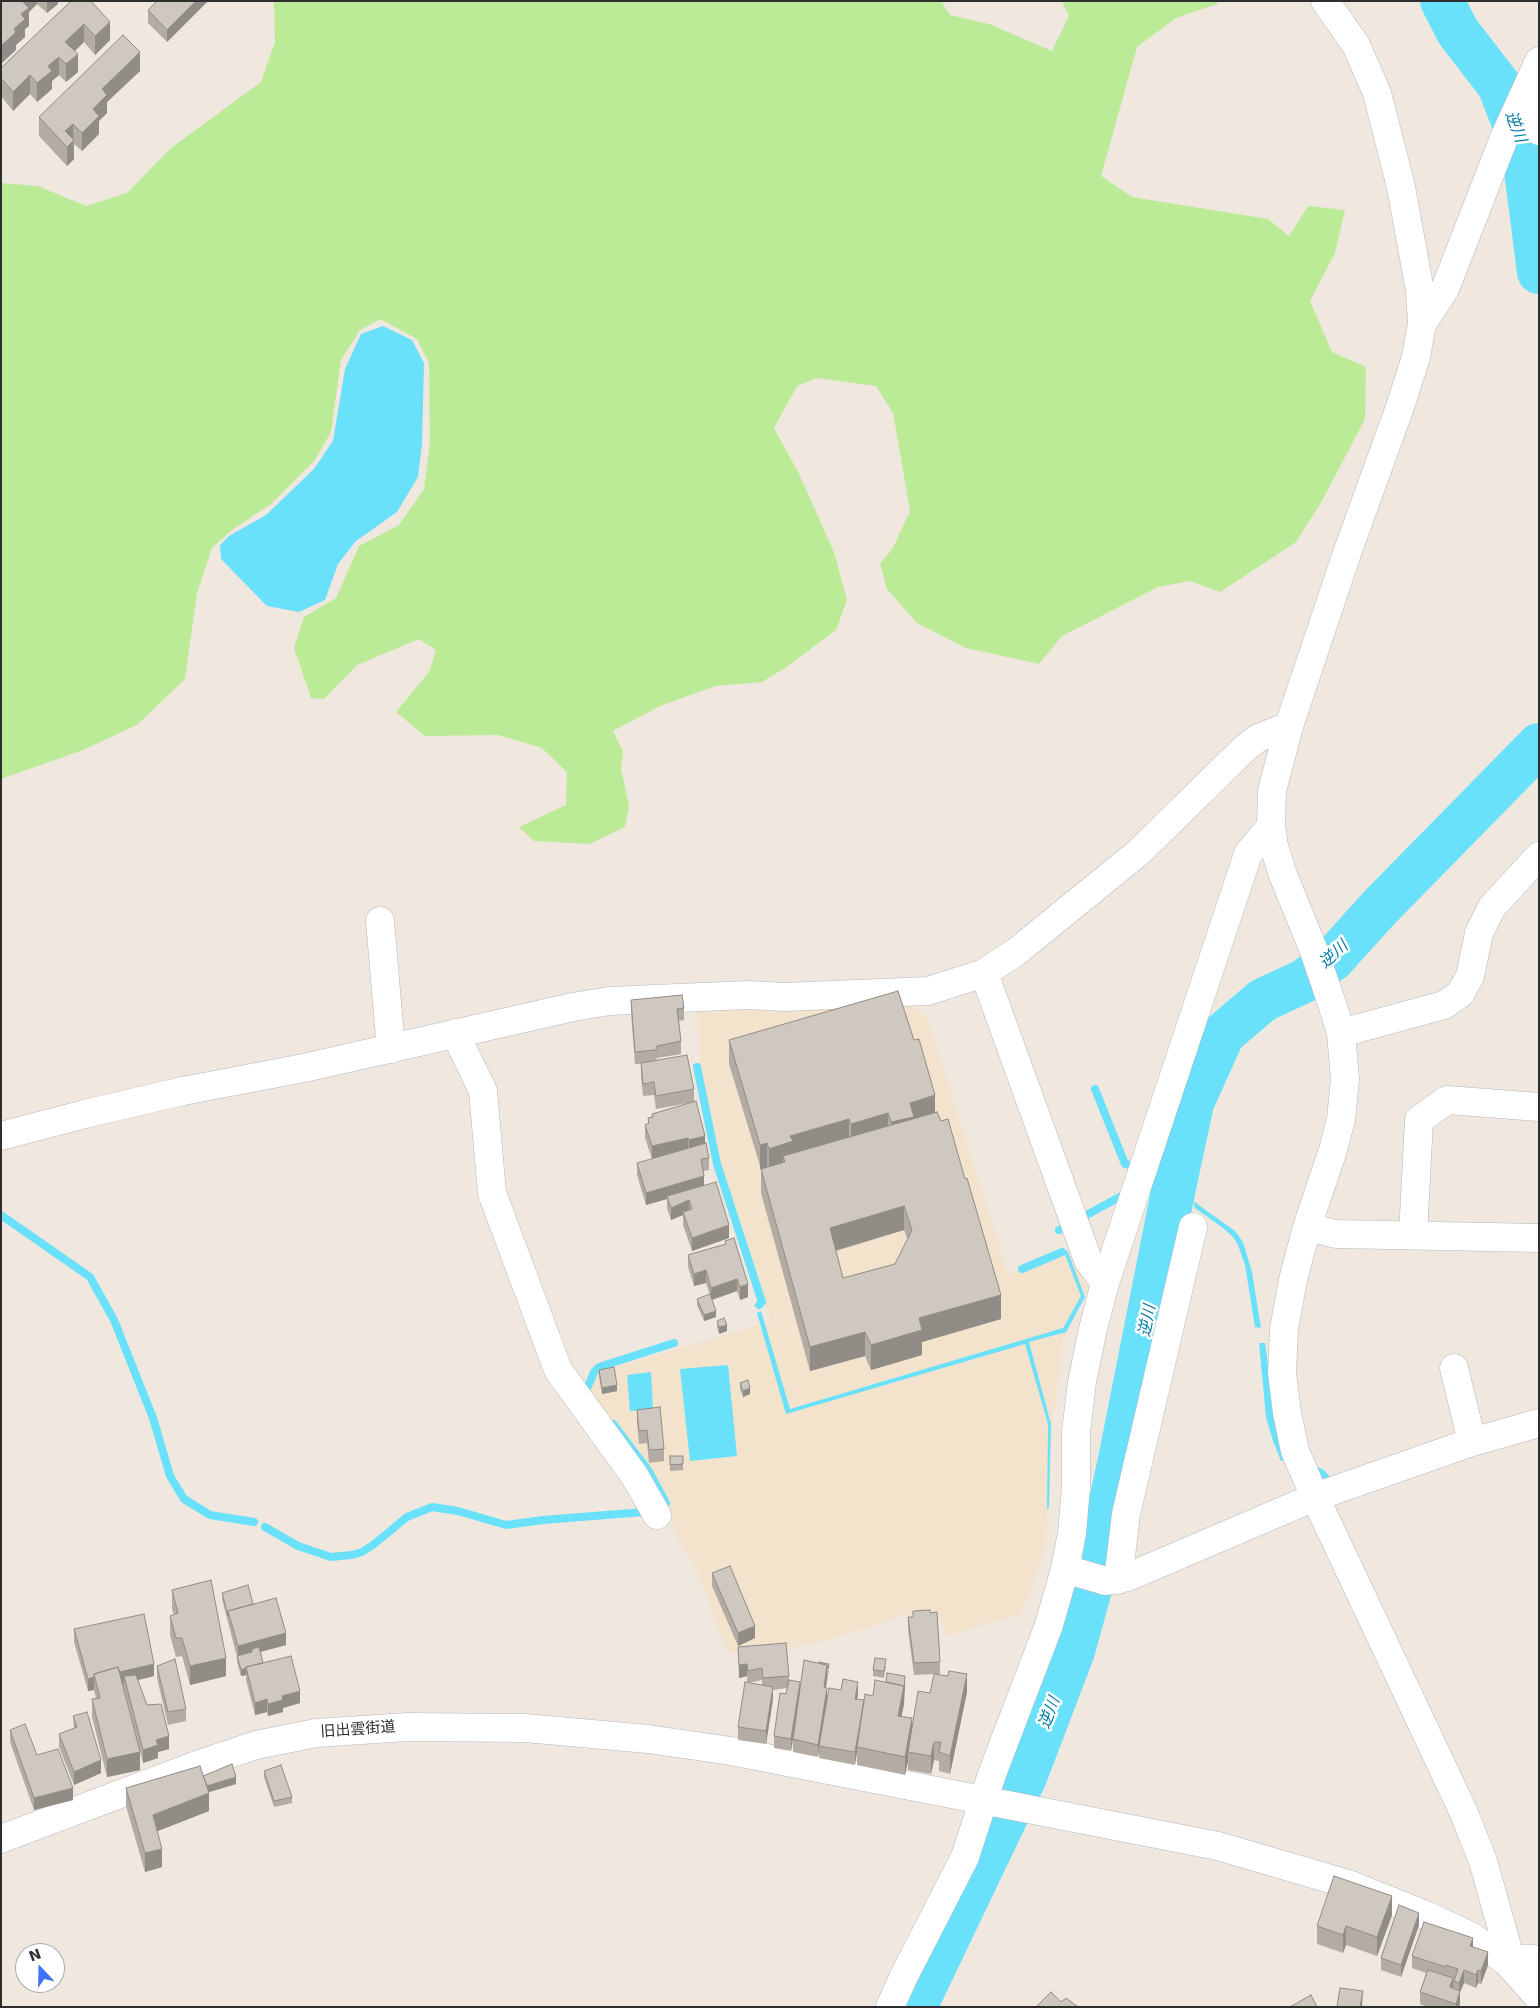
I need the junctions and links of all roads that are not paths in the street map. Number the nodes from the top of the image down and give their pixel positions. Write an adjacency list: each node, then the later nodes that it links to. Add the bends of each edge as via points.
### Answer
1 (1325, 1): 5 (street, via 1356,45 1377,93 1402,187 1420,291)
2 (1539, 61): 3 (street)
3 (1521, 101): 4 (street, via 1530,106); 5 (street, via 1445,289)
4 (1539, 131)
5 (1422, 324): 6 (street, via 1416,357 1400,407)
6 (1289, 726): 7 (street, via 1272,791); 10 (street, via 1258,738 1244,748 1139,852 1016,952)
7 (1271, 826): 12 (street, via 1283,876 1314,951); 20 (street, via 1248,854)
8 (1539, 856): 12 (street, via 1492,907 1479,933 1470,976 1460,994 1444,1005)
9 (380, 921): 13 (street)
10 (984, 973): 11 (street, via 928,991 908,993 748,995 609,1002); 20 (street, via 1088,1260)
11 (455, 1033): 13 (street); 25 (street, via 483,1091 492,1193 558,1370 634,1475)
12 (1341, 1034): 17 (street, via 1345,1079 1341,1119)
13 (391, 1049): 15 (street, via 183,1091)
14 (1539, 1108): 18 (street, via 1447,1100 1419,1120)
15 (1, 1136)
16 (1193, 1227): 26 (street, via 1126,1514)
17 (1307, 1227): 18 (street, via 1336,1234); 24 (street, via 1284,1329 1282,1373 1295,1451)
18 (1413, 1235): 19 (street)
19 (1539, 1238)
20 (1105, 1283): 26 (street, via 1082,1382 1076,1432 1072,1533)
21 (1454, 1368): 23 (street)
22 (1539, 1423): 23 (street)
23 (1472, 1442): 24 (street)
24 (1315, 1497): 26 (street); 29 (street, via 1464,1812 1483,1861 1507,1947)
25 (656, 1516)
26 (1093, 1576): 27 (street, via 1049,1624 992,1774)
27 (990, 1802): 28 (street, 旧出雲街道, via 731,1751 648,1739 525,1728 407,1727 316,1733 256,1745); 29 (street, 旧出雲街道, via 1218,1846 1351,1885 1472,1937); 32 (street)
28 (1, 1839)
29 (1507, 1962): 30 (street, via 1533,1959); 31 (street, 旧出雲街道)
30 (1539, 1964)
31 (1539, 1998)
32 (890, 2007)

